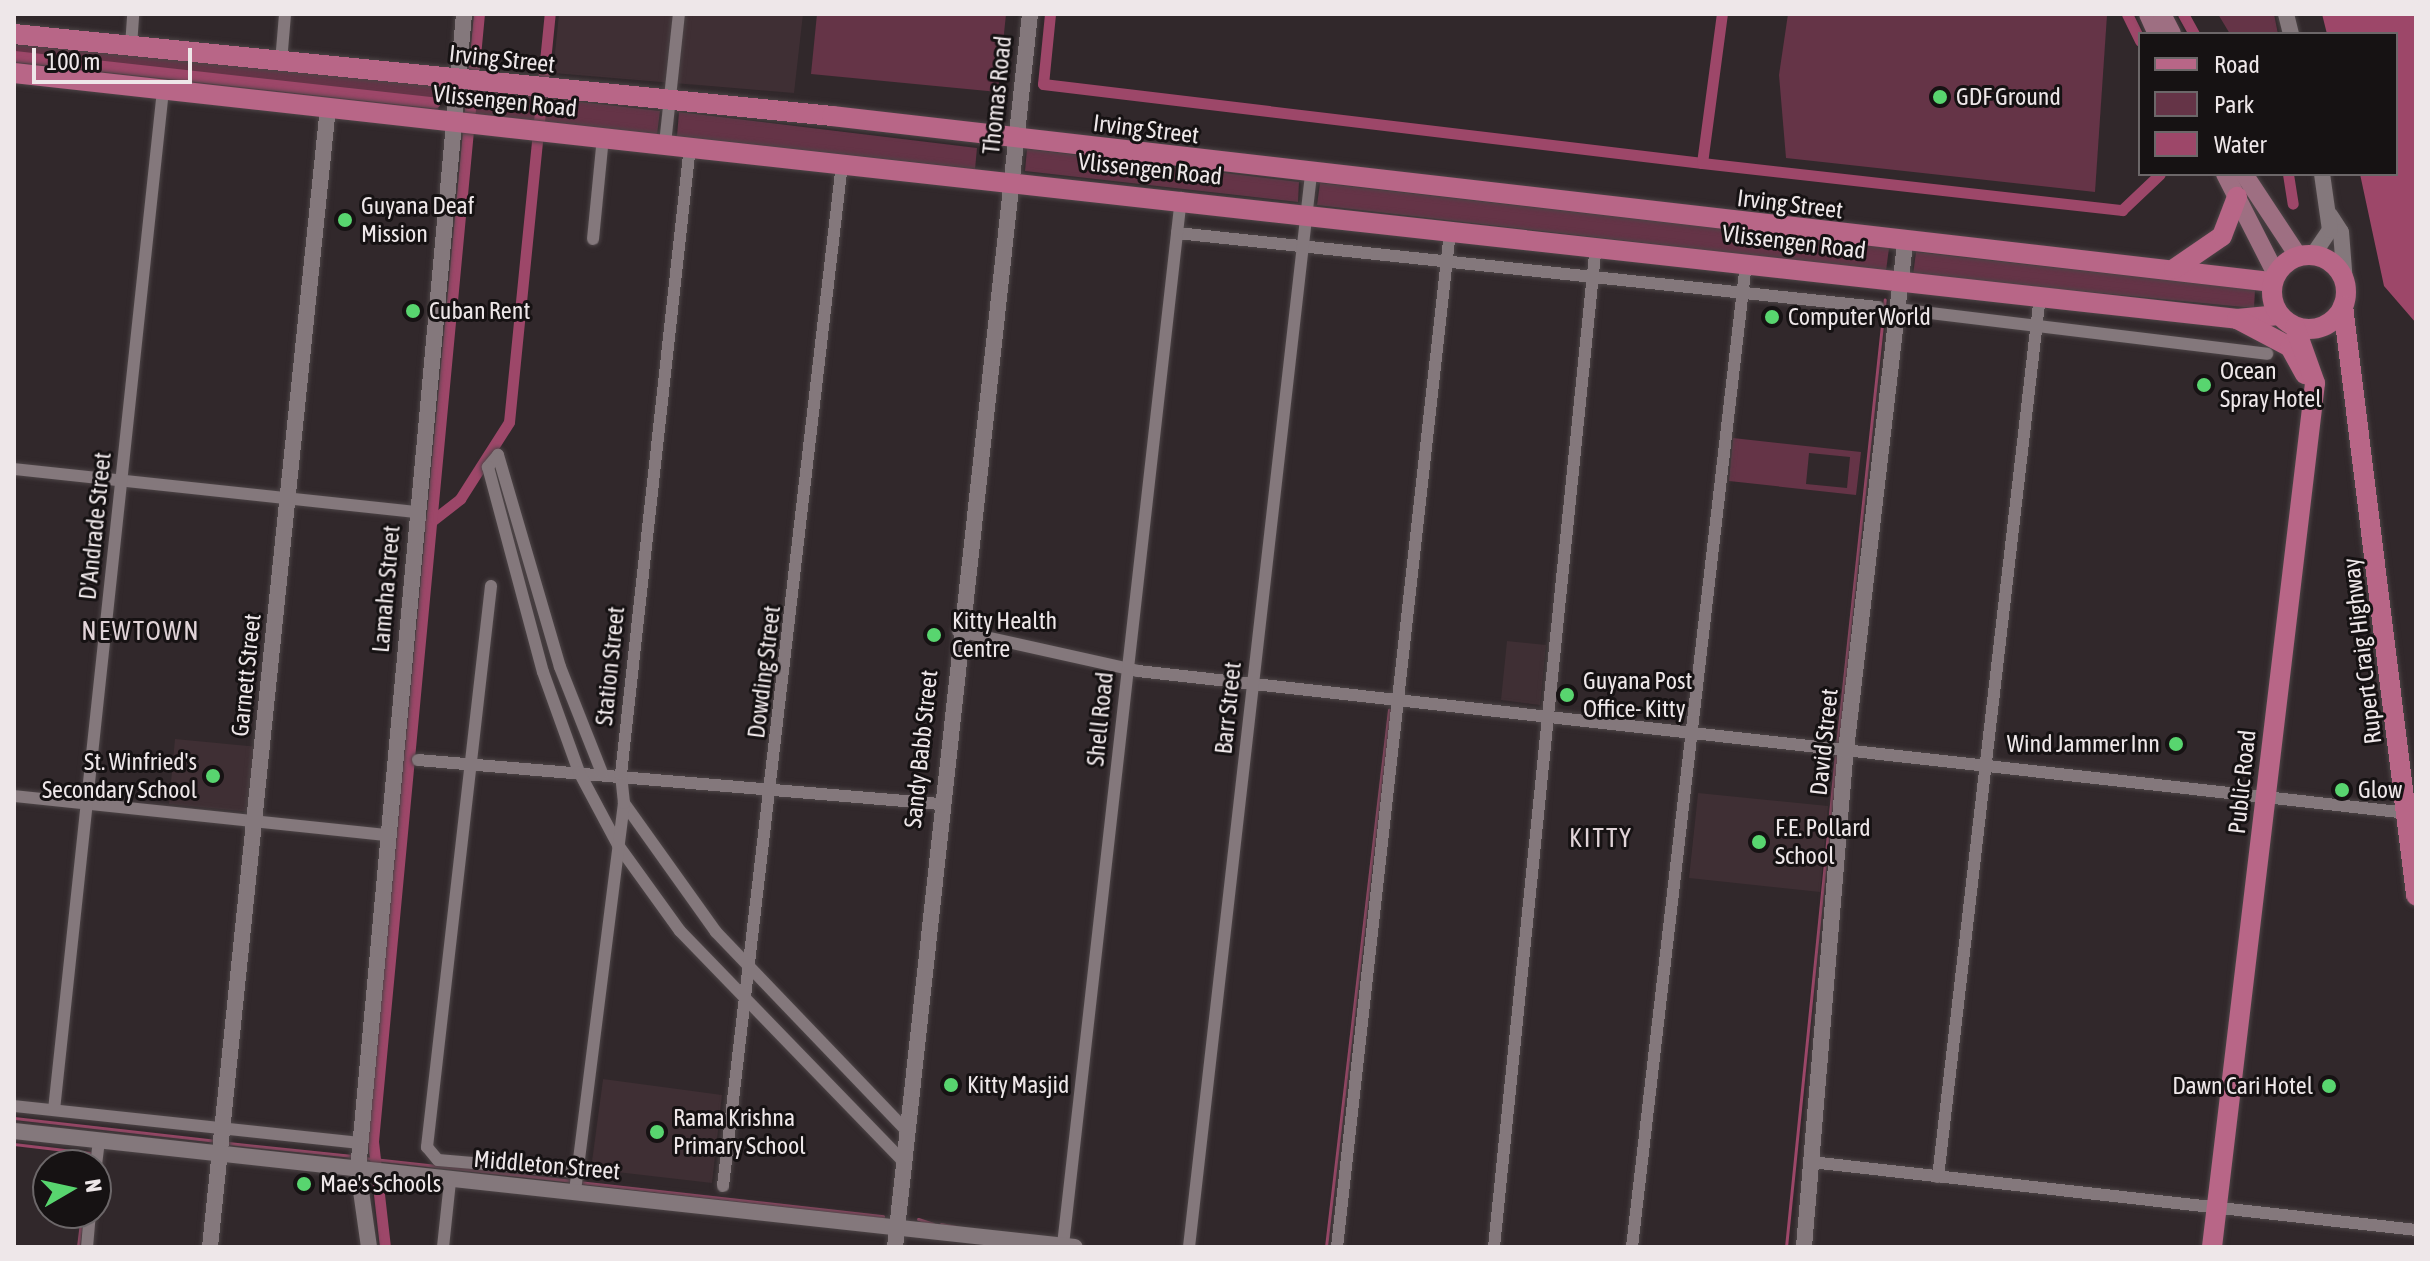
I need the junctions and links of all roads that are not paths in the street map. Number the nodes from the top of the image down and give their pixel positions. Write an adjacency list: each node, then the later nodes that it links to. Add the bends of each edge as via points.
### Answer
1 (133, 14): 9 (street)
2 (285, 14): 10 (street)
3 (464, 14): 12 (street, Lamaha Street)
4 (679, 14): 14 (street)
5 (1030, 14): 18 (street, Thomas Road)
6 (2162, 14): 7 (main road)
7 (2171, 32)
8 (14, 34): 9 (main road, Irving Street)
9 (131, 46): 10 (main road, Irving Street)
10 (281, 62): 12 (main road, Irving Street)
11 (14, 73): 13 (main road, Vlissengen Road)
12 (468, 82): 14 (main road, Irving Street); 16 (street, Lamaha Street)
13 (163, 90): 15 (main road, Vlissengen Road); 57 (street, D'Andrade Street)
14 (670, 103): 18 (main road, Irving Street); 19 (street)
15 (328, 108): 16 (main road, Vlissengen Road); 58 (street, Garnett Street)
16 (453, 121): 17 (main road, Vlissengen Road); 59 (street, Lamaha Street)
17 (603, 137): 19 (main road, Vlissengen Road); 33 (street)
18 (1017, 141): 22 (main road, Irving Street); 26 (street, Thomas Road)
19 (665, 144): 20 (main road, Vlissengen Road)
20 (690, 146): 21 (main road, Vlissengen Road); 75 (street, Station Street)
21 (842, 163): 26 (main road, Vlissengen Road); 76 (street, Dowding Street)
22 (1311, 175): 29 (street, Barr Street); 34 (main road, Irving Street)
23 (2226, 176): 27 (main road)
24 (2246, 176): 37 (main road)
25 (2322, 176): 30 (street)
26 (1012, 180): 28 (main road, Vlissengen Road); 61 (street, Sandy Babb Street)
27 (2237, 197): 40 (main road, via 2222,236); 42 (main road)
28 (1181, 198): 29 (main road, Vlissengen Road); 32 (street, Shell Road)
29 (1307, 212): 31 (main road, Vlissengen Road); 36 (street, Barr Street)
30 (2329, 214): 37 (street, via 2326,242); 44 (street, via 2341,232)
31 (1450, 231): 35 (main road, Vlissengen Road); 39 (street)
32 (1177, 233): 36 (street); 62 (street, Shell Road)
33 (593, 239)
34 (1905, 244): 40 (main road, Irving Street); 43 (street, David Street)
35 (1596, 245): 38 (main road, Vlissengen Road); 41 (street)
36 (1301, 247): 39 (street); 65 (street, Barr Street)
37 (2305, 255): 42 (main road); 44 (main road, via 2333,264)
38 (1746, 263): 43 (main road, Vlissengen Road); 45 (street)
39 (1447, 264): 41 (street); 66 (street)
40 (2174, 269): 42 (main road, Irving Street)
41 (1593, 278): 45 (street); 67 (street)
42 (2274, 278): 51 (main road)
43 (1900, 283): 46 (main road, Vlissengen Road); 49 (street, David Street)
44 (2345, 283): 47 (main road)
45 (1742, 294): 48 (street); 68 (street)
46 (2040, 298): 50 (main road, Vlissengen Road); 52 (street)
47 (2343, 306): 51 (main road, via 2318,328); 82 (main road, Rupert Craig Highway)
48 (1878, 307)
49 (1897, 307): 52 (street); 69 (street, David Street)
50 (2237, 319): 51 (main road, Vlissengen Road); 53 (street); 55 (main road, via 2298,355)
51 (2287, 321): 55 (main road, Public Road, via 2313,361)
52 (2036, 322): 53 (street); 71 (street)
53 (2234, 349): 54 (street)
54 (2267, 354)
55 (2310, 397): 78 (main road, Public Road)
56 (14, 469): 57 (street)
57 (122, 481): 58 (street); 80 (street, D'Andrade Street)
58 (288, 498): 59 (street); 83 (street, Garnett Street)
59 (417, 512): 84 (street, Lamaha Street)
60 (491, 586): 72 (street)
61 (958, 631): 62 (street); 81 (street, Sandy Babb Street)
62 (1128, 666): 65 (street); 111 (street, Shell Road)
63 (560, 667): 64 (street); 64 (street, via 498,455 488,467); 74 (street)
64 (543, 672): 73 (street)
65 (1252, 685): 66 (street); 116 (street, Barr Street)
66 (1398, 701): 67 (street); 117 (street)
67 (1548, 717): 68 (street); 118 (street)
68 (1691, 732): 69 (street); 119 (street)
69 (1840, 749): 71 (street); 99 (street, David Street)
70 (418, 760): 72 (street)
71 (1985, 764): 78 (street); 102 (street)
72 (473, 765): 73 (street); 101 (street, via 427,1147 438,1160)
73 (579, 772): 74 (street); 85 (street)
74 (602, 773): 75 (street)
75 (621, 774): 76 (street); 79 (street, Station Street)
76 (772, 788): 81 (street); 87 (street, Dowding Street)
77 (14, 796): 80 (street)
78 (2267, 800): 82 (street); 106 (main road, Public Road)
79 (624, 803): 85 (street, Station Street); 87 (street, via 678,888)
80 (87, 804): 83 (street); 90 (street, D'Andrade Street)
81 (940, 804): 92 (street, Sandy Babb Street)
82 (2407, 813): 86 (main road, Rupert Craig Highway)
83 (255, 822): 84 (street); 91 (street, Garnett Street)
84 (387, 835): 95 (street, Lamaha Street)
85 (618, 845): 88 (street, via 680,931); 101 (street, Station Street)
86 (2416, 895)
87 (754, 972): 88 (street, Dowding Street); 92 (street)
88 (749, 1007): 98 (street); 104 (street, Dowding Street)
89 (14, 1106): 90 (street)
90 (54, 1110): 91 (street)
91 (223, 1130): 95 (street); 97 (street, Garnett Street)
92 (906, 1130): 98 (street, Sandy Babb Street)
93 (14, 1131): 94 (street, Middleton Street)
94 (99, 1141): 96 (street); 97 (street, Middleton Street)
95 (361, 1145): 100 (street, Lamaha Street)
96 (98, 1149)
97 (220, 1154): 100 (street, Middleton Street); 112 (street, Garnett Street)
98 (903, 1161): 107 (street, Sandy Babb Street)
99 (1811, 1162): 102 (street); 120 (street, David Street)
100 (362, 1169): 103 (street, Middleton Street); 113 (street, Lamaha Street)
101 (577, 1172): 105 (street, Station Street)
102 (1938, 1177): 106 (street)
103 (450, 1181): 105 (street, Middleton Street); 114 (street)
104 (723, 1186)
105 (575, 1191): 107 (street, Middleton Street)
106 (2216, 1209): 108 (street); 121 (main road, Public Road)
107 (897, 1228): 109 (street, Middleton Street); 115 (street, Sandy Babb Street)
108 (2416, 1230)
109 (1001, 1244): 110 (street, Middleton Street)
110 (1027, 1245): 111 (street, Middleton Street)
111 (1069, 1246)
112 (210, 1247)
113 (369, 1247)
114 (443, 1247)
115 (895, 1247)
116 (1189, 1247)
117 (1337, 1247)
118 (1494, 1247)
119 (1632, 1247)
120 (1804, 1247)
121 (2212, 1247)

